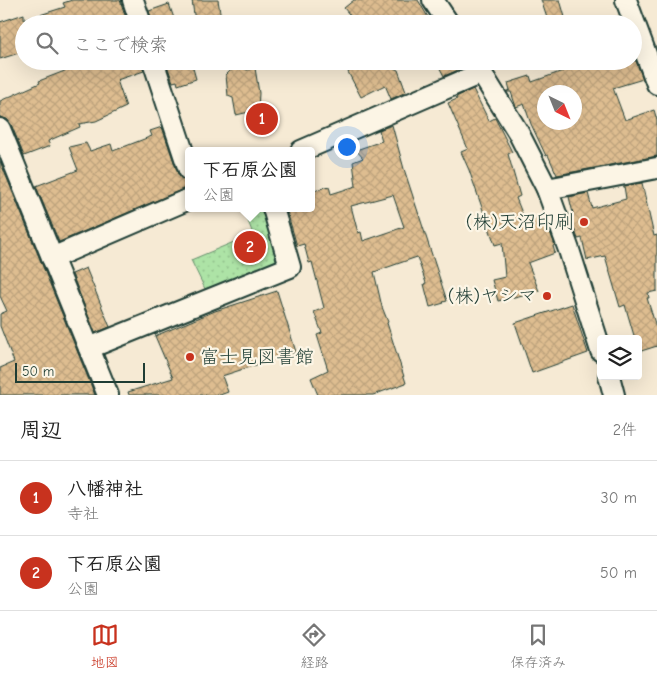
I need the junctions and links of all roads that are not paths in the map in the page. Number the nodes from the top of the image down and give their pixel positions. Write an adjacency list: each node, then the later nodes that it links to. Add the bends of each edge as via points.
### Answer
1 (133, 0): 4 (street)
2 (433, 0): 5 (street)
3 (626, 0): 6 (street)
4 (138, 15)
5 (443, 15)
6 (632, 15)
7 (642, 43): 11 (street)
8 (156, 70): 14 (street)
9 (472, 70): 13 (street)
10 (480, 70): 16 (street, via 518,132)
11 (657, 84)
12 (0, 129): 19 (street)
13 (309, 147)
14 (185, 158)
15 (657, 168): 16 (street)
16 (547, 189): 20 (street)
17 (185, 201): 19 (street)
18 (274, 212): 21 (street, via 290,267)
19 (52, 258): 21 (street)
20 (597, 338)
21 (88, 348): 23 (street)
22 (610, 380): 24 (street)
23 (108, 395)
24 (614, 395)

